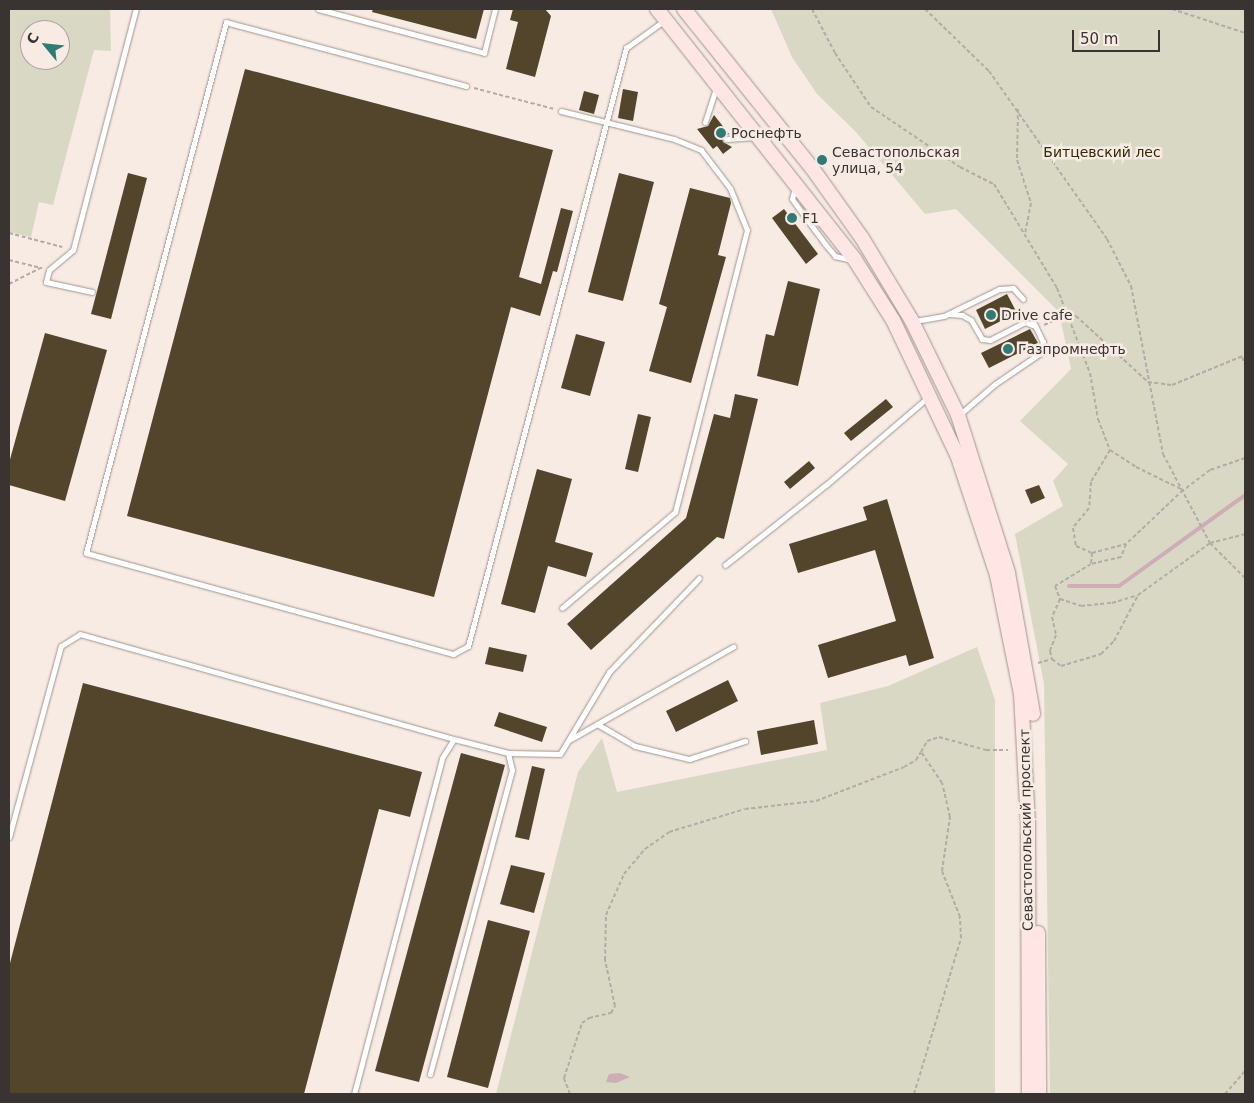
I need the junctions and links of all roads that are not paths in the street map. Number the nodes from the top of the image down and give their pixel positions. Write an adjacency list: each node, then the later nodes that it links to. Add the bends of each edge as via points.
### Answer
1 (136, 9): 13 (lane, via 73,250 49,270 46,282)
2 (318, 9): 3 (lane, via 484,52)
3 (495, 9)
4 (689, 11): 17 (main road, Севастопольский проспект, via 812,168 862,238)
5 (661, 14): 6 (main road, Севастопольский проспект); 9 (lane, via 626,48)
6 (717, 83): 10 (lane); 11 (main road, Севастопольский проспект)
7 (466, 86): 9 (lane, via 226,22 86,553 453,654 468,646)
8 (561, 111): 9 (lane)
9 (607, 122): 23 (lane, via 674,139 701,150 730,188 746,230 675,512)
10 (705, 122)
11 (761, 137): 12 (lane); 19 (main road, Севастопольский проспект, via 855,260 893,320)
12 (726, 139)
13 (92, 292)
14 (1023, 299): 15 (lane, via 1013,288 998,289)
15 (949, 314): 17 (lane, via 925,322); 18 (lane, via 962,314 971,320 982,339 990,340 1025,322)
16 (1032, 319): 18 (lane)
17 (912, 321): 20 (main road, Севастопольский проспект)
18 (1037, 328): 20 (lane, via 1043,342 1040,354 984,392)
19 (931, 395): 21 (lane, via 827,484); 33 (main road, Севастопольский проспект, via 958,457 997,576 1021,694 1028,813)
20 (958, 415): 34 (main road, Севастопольский проспект, via 1008,573 1031,693 1036,763)
21 (725, 564)
22 (699, 578): 27 (lane, via 609,672)
23 (562, 608)
24 (733, 647): 25 (lane)
25 (597, 724): 27 (lane); 28 (lane, via 635,746 689,759)
26 (454, 739): 29 (lane); 30 (lane, via 80,634 61,646); 32 (lane, via 442,758)
27 (568, 740): 29 (lane, via 560,754)
28 (745, 741)
29 (508, 752): 31 (lane, via 512,770)
30 (9, 837)
31 (430, 1074)
32 (354, 1094)
33 (1029, 1094)
34 (1039, 1094)

